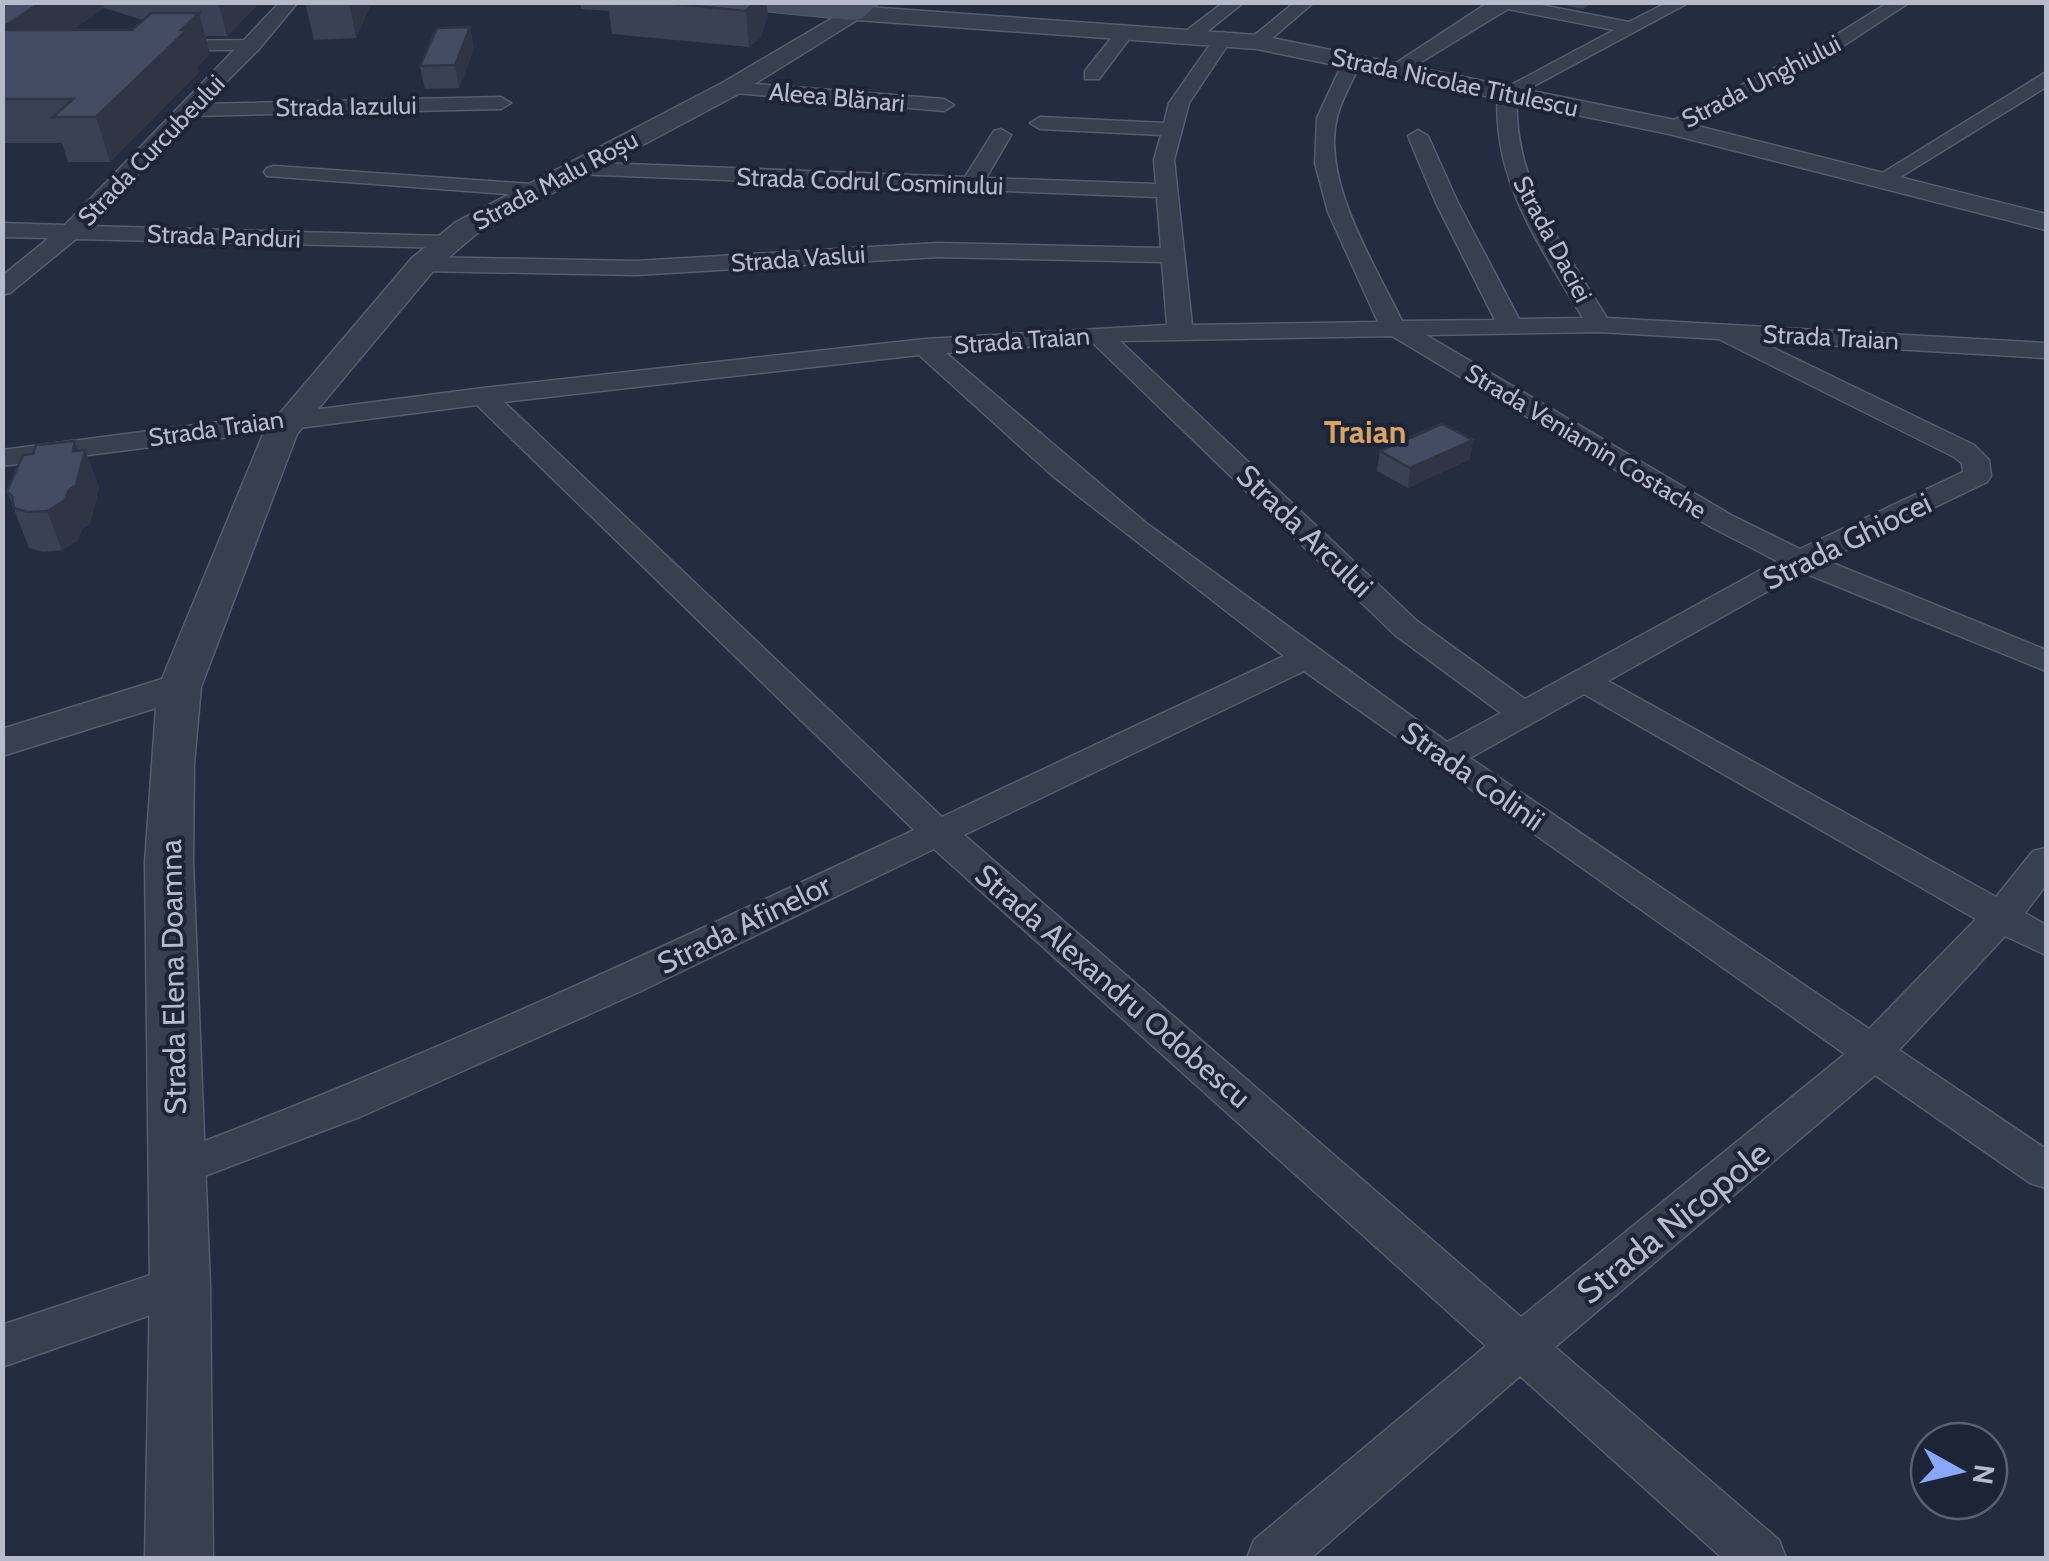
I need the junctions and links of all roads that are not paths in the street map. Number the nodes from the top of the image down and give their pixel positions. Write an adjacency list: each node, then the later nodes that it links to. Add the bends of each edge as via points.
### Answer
1 (290, 2): 17 (street, Strada Curcubeului)
2 (742, 2): 8 (main road)
3 (1236, 2): 13 (street)
4 (1306, 2): 15 (street)
5 (1682, 2): 10 (street)
6 (1902, 2): 28 (street, Strada Unghiului, via 1831,46)
7 (1500, 3): 10 (street); 19 (street)
8 (779, 6): 9 (main road); 12 (main road, via 820,19)
9 (861, 8): 11 (street, Strada Nicolae Titulescu); 12 (street, Strada Malu Roșu)
10 (1631, 28): 23 (street)
11 (1126, 30): 13 (street, Strada Nicolae Titulescu); 20 (street)
12 (824, 33): 22 (street, Strada Malu Roșu)
13 (1192, 35): 14 (street, Strada Nicolae Titulescu)
14 (1224, 37): 15 (street, Strada Nicolae Titulescu); 29 (street, via 1187,89)
15 (1258, 42): 18 (street, Strada Nicolae Titulescu)
16 (139, 45): 17 (street)
17 (253, 45): 26 (street, Strada Curcubeului)
18 (1353, 60): 19 (street, Strada Nicolae Titulescu); 47 (street, via 1327,118 1325,163 1339,212)
19 (1396, 69): 23 (street, Strada Nicolae Titulescu)
20 (1092, 75)
21 (2046, 78): 34 (street)
22 (731, 88): 25 (street, Aleea Blănari); 32 (street, Strada Malu Roșu)
23 (1508, 92): 28 (street, Strada Nicolae Titulescu); 46 (street, Strada Daciei, via 1506,125 1516,170)
24 (501, 102): 26 (street, Strada Iazului)
25 (944, 105)
26 (190, 110): 40 (street, Strada Curcubeului)
27 (1040, 123): 29 (street)
28 (1670, 127): 34 (street, Strada Nicolae Titulescu)
29 (1170, 129): 37 (street)
30 (1001, 135): 35 (street)
31 (1418, 136): 45 (street)
32 (574, 168): 35 (street, Strada Codrul Cosminului); 36 (street, Strada Malu Roșu)
33 (274, 172): 36 (street)
34 (1882, 180): 38 (street, Strada Nicolae Titulescu)
35 (970, 186): 37 (street, Strada Codrul Cosminului)
36 (532, 190): 41 (street, Strada Malu Roșu)
37 (1166, 190): 42 (street)
38 (2046, 222)
39 (2, 230): 40 (street, Strada Panduri)
40 (72, 231): 41 (street, Strada Panduri); 44 (street, Strada Curcubeului)
41 (445, 242): 43 (street, Strada Malu Roșu)
42 (1172, 255): 43 (street, Strada Vaslui, via 915,251 636,268); 49 (street)
43 (423, 264): 54 (street, Strada Malu Roșu)
44 (2, 288)
45 (1510, 325): 46 (street, Strada Traian); 47 (street, Strada Traian)
46 (1599, 325): 48 (street, Strada Traian)
47 (1392, 326): 49 (street, Strada Traian); 56 (street, Strada Veniamin Costache)
48 (1714, 330): 52 (street, Strada Traian); 56 (street, Strada Ghiocei, via 1964,451 1979,469 1968,484)
49 (1180, 331): 50 (street, Strada Traian)
50 (1098, 334): 51 (street, Strada Traian); 61 (street, Strada Arcului, via 1406,628)
51 (925, 347): 53 (street, Strada Traian); 57 (street, Strada Colinii, via 1108,508)
52 (2046, 350)
53 (482, 396): 54 (street, Strada Traian); 64 (street, Strada Alexandru Odobescu)
54 (291, 418): 55 (street, Strada Traian); 60 (street, Strada Elena Doamna)
55 (2, 458)
56 (1800, 562): 58 (street, Strada Veniamin Costache); 59 (street, Strada Ghiocei)
57 (1304, 658): 63 (street, Strada Colinii); 64 (street, Strada Afinelor)
58 (2046, 661)
59 (1586, 682): 61 (street, Strada Ghiocei); 66 (street)
60 (180, 687): 62 (street); 69 (street, Strada Elena Doamna, via 169,862)
61 (1524, 714): 63 (street, Strada Ghiocei)
62 (2, 743)
63 (1446, 757): 68 (street, Strada Colinii)
64 (936, 831): 69 (street, Strada Afinelor, via 464,1054); 72 (street, Strada Alexandru Odobescu)
65 (2046, 860): 66 (street, Strada Nicopole)
66 (2000, 918): 67 (street); 68 (street, Strada Nicopole)
67 (2046, 942)
68 (1875, 1054): 70 (street, Strada Colinii); 72 (street, Strada Nicopole)
69 (176, 1170): 71 (street, Strada Elena Doamna)
70 (2046, 1171)
71 (180, 1285): 73 (street); 74 (street, Strada Elena Doamna)
72 (1522, 1344): 75 (street, Strada Nicopole); 76 (street, Strada Alexandru Odobescu)
73 (2, 1346)
74 (180, 1558)
75 (1274, 1558)
76 (1760, 1558)

